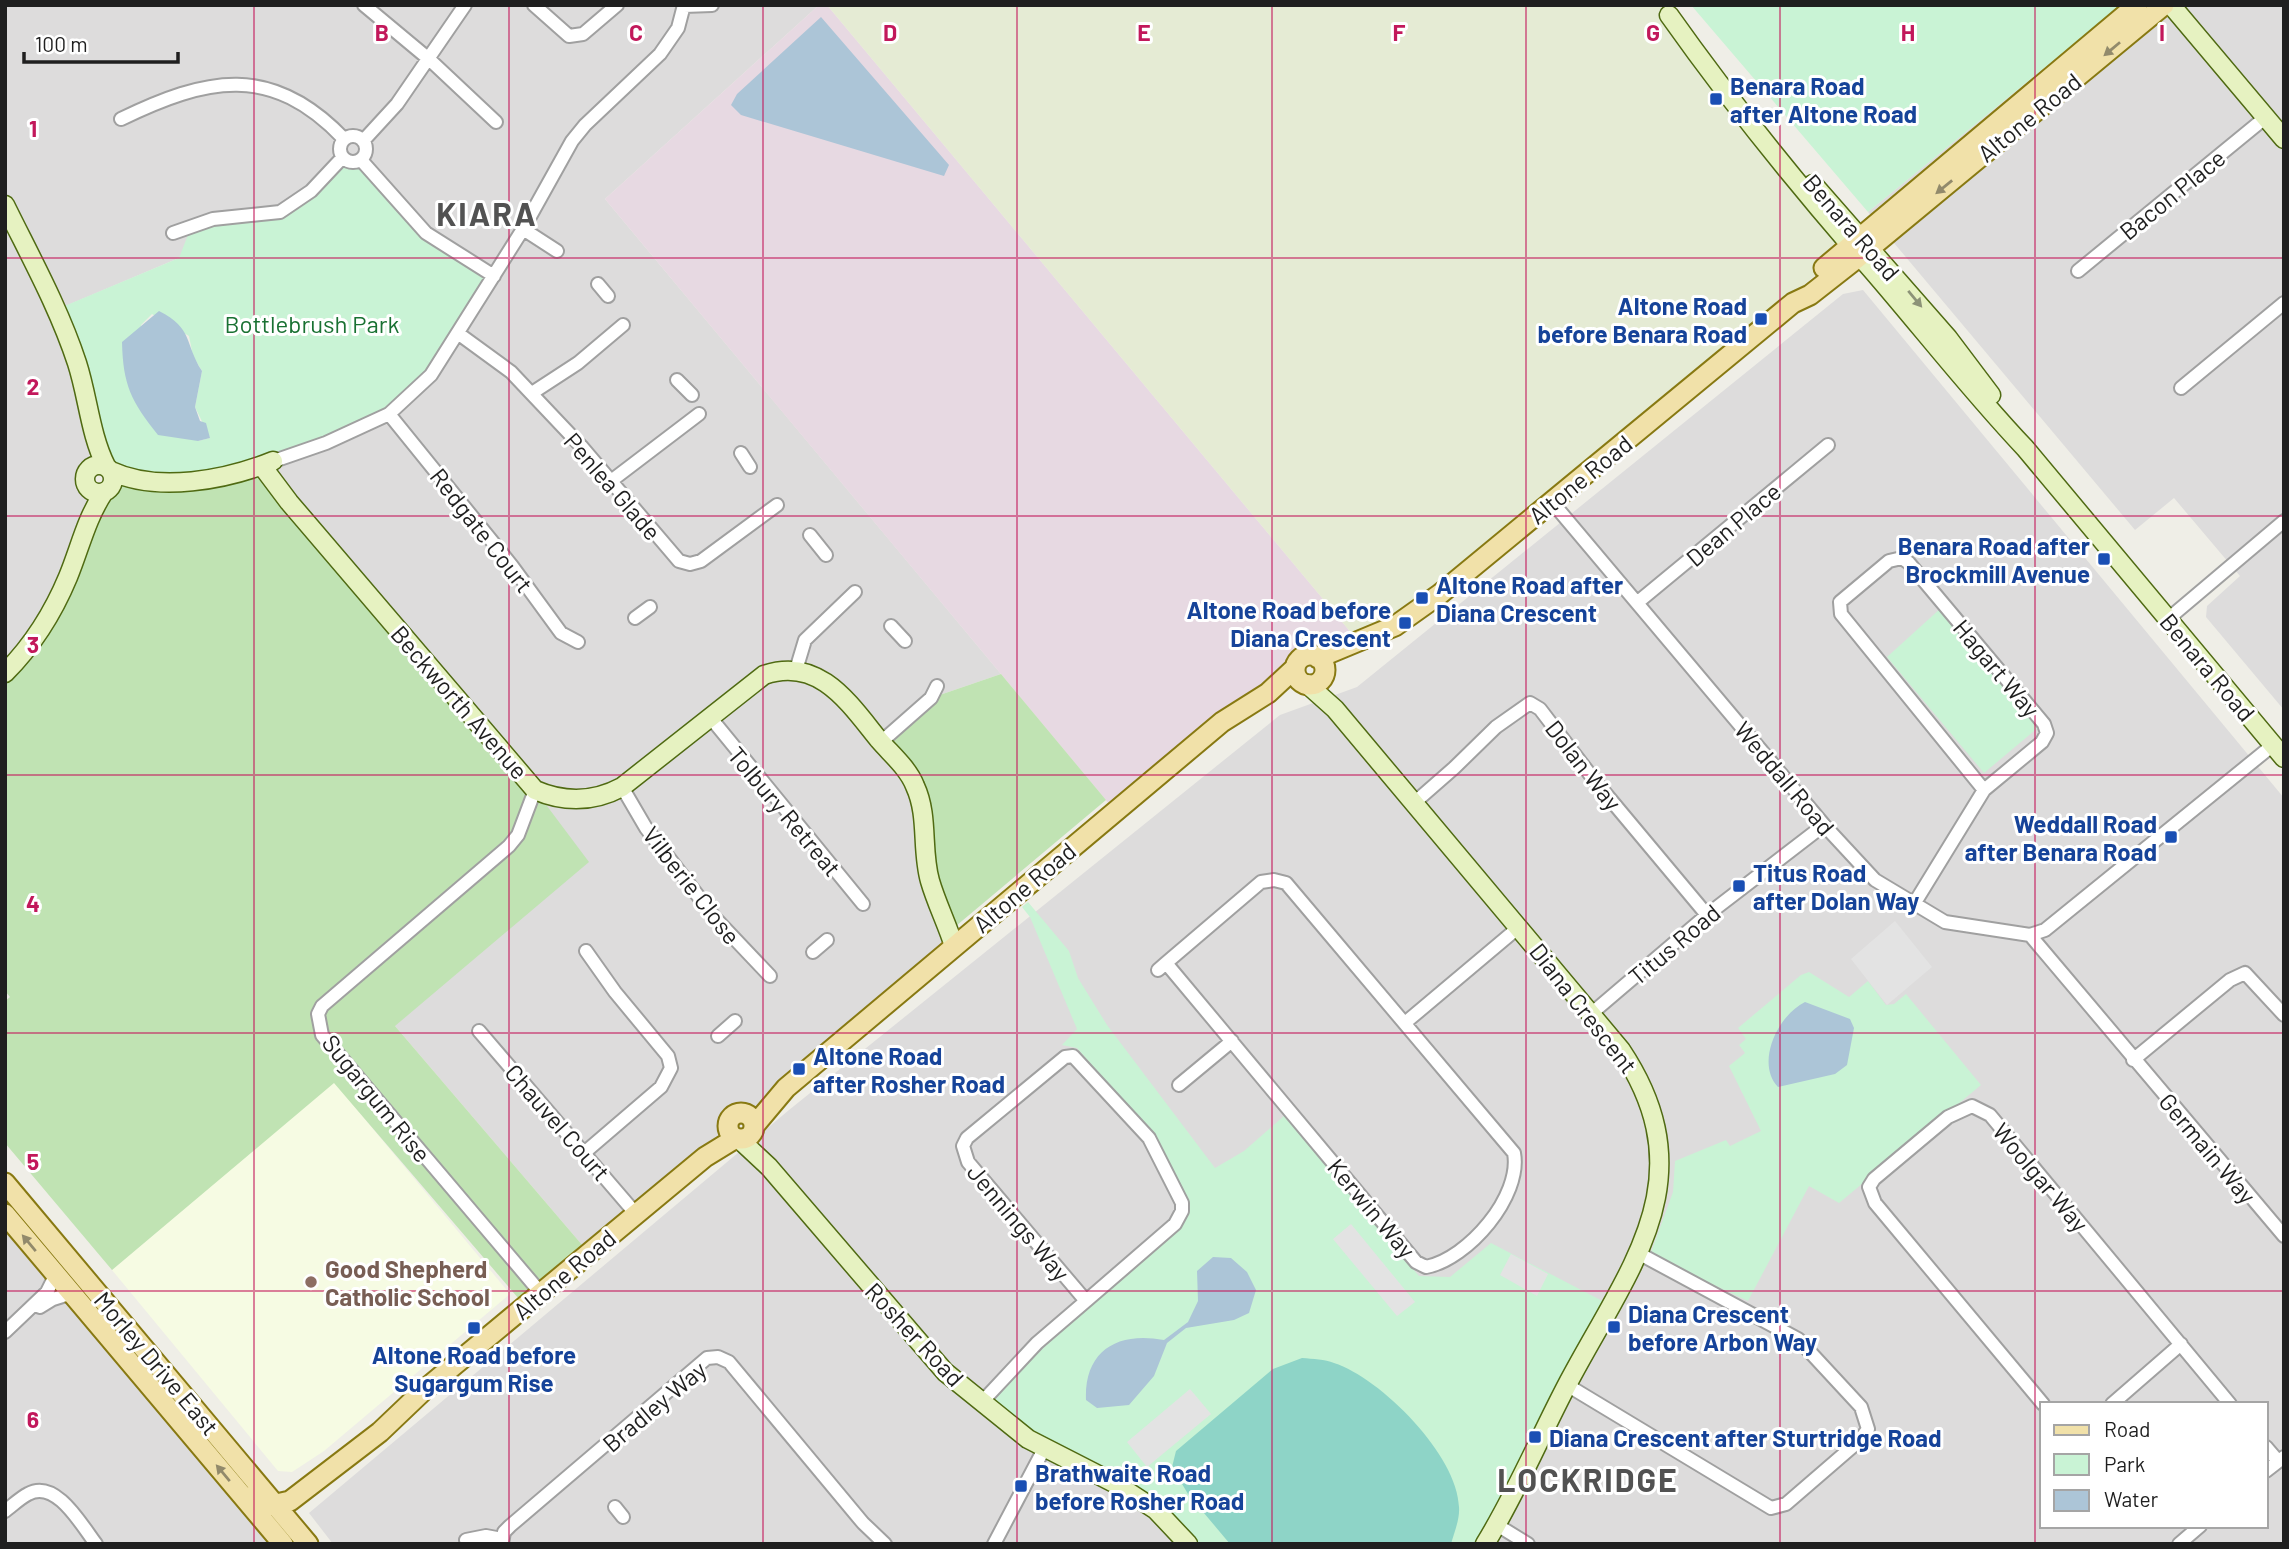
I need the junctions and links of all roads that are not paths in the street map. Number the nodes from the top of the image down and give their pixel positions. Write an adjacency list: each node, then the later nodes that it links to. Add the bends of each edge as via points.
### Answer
1 (364, 5): 11 (street)
2 (465, 5): 11 (street)
3 (534, 5): 4 (street, via 569,36 583,34)
4 (617, 5)
5 (712, 5): 9 (street)
6 (2137, 5): 23 (main road, Altone Road)
7 (2164, 5): 23 (main road, Altone Road, one-way to 23)
8 (2171, 5): 12 (street)
9 (684, 6): 21 (street, via 678,28 660,54 572,141)
10 (1664, 10): 23 (street, Benara Road, via 1716,82)
11 (430, 60): 14 (street); 17 (street)
12 (2266, 117): 16 (street); 25 (street, Bacon Place)
13 (121, 119): 15 (street, via 180,92 236,83 286,97 322,118)
14 (496, 122)
15 (344, 139): 17 (street, via 354,136); 18 (street)
16 (2284, 139)
17 (363, 141): 19 (street, via 366,150)
18 (342, 158): 19 (street); 22 (street, via 303,198 280,212 213,219)
19 (361, 160): 26 (street, via 426,233)
20 (5, 205): 42 (street, via 72,350)
21 (523, 229): 24 (street); 26 (street)
22 (173, 233)
23 (1859, 247): 44 (main road, Altone Road, via 1800,288 1793,303); 53 (street, Benara Road, via 1984,404)
24 (557, 251)
25 (2078, 271)
26 (494, 276): 31 (street)
27 (598, 284): 28 (street)
28 (608, 296)
29 (2284, 303): 33 (street)
30 (623, 325): 34 (street, via 578,363)
31 (459, 334): 34 (street, Penlea Glade, via 497,360); 36 (street, via 431,375)
32 (677, 380): 35 (street)
33 (2180, 388)
34 (532, 393): 43 (street, Penlea Glade)
35 (692, 395)
36 (389, 414): 40 (street); 56 (street, Redgate Court, via 561,633)
37 (699, 414): 43 (street)
38 (1828, 445): 50 (street, Dean Place)
39 (741, 453): 41 (street)
40 (268, 463): 42 (street, via 212,479); 65 (street, Beckworth Avenue, via 289,502)
41 (750, 467)
42 (105, 478): 58 (street, via 60,597)
43 (611, 481): 45 (street, Penlea Glade, via 672,555 684,563 701,561)
44 (1552, 502): 50 (street, Weddall Road); 59 (main road, Altone Road, via 1415,613 1358,641)
45 (777, 505)
46 (2284, 521): 53 (street)
47 (810, 535): 48 (street)
48 (826, 555)
49 (855, 592): 57 (street, via 805,640)
50 (1638, 603): 68 (street, Weddall Road)
51 (650, 607): 52 (street)
52 (635, 618)
53 (2168, 619): 63 (street, Benara Road)
54 (891, 626): 55 (street)
55 (905, 641)
56 (578, 642)
57 (796, 670): 61 (street, Beckworth Avenue, via 764,676); 62 (street, via 832,685)
58 (5, 673)
59 (1312, 673): 67 (street, Diana Crescent, via 1335,709); 75 (main road, Altone Road, via 1222,722)
60 (937, 686): 62 (street, via 931,698)
61 (710, 717): 64 (street, Beckworth Avenue); 69 (street, Tolbury Retreat)
62 (881, 742): 75 (street, via 907,772 919,795 929,879)
63 (2278, 751): 73 (street, via 2045,930)
64 (622, 787): 65 (street, Beckworth Avenue, via 586,800); 78 (street, Vilberie Close, via 646,828 715,918)
65 (535, 790): 96 (street, Sugargum Rise, via 518,835 509,846 318,1014 322,1035)
66 (1984, 790): 66 (street, Hagart Way, via 1841,614 1840,602 1889,561 1902,558 1909,563 2044,724 2047,733 2042,742); 70 (street, Hagart Way)
67 (1413, 803): 71 (street, Dolan Way, via 1496,726 1530,703 1541,709); 72 (street, Diana Crescent)
68 (1824, 825): 70 (street, Weddall Road, via 1875,880); 71 (street, Titus Road)
69 (863, 904)
70 (1914, 904): 73 (street, Weddall Road, via 1945,922)
71 (1707, 915): 79 (street, Titus Road)
72 (1518, 927): 79 (street, Diana Crescent); 82 (street)
73 (2030, 935): 86 (street, Germain Way)
74 (827, 940): 77 (street)
75 (960, 941): 88 (main road, Altone Road)
76 (586, 951): 89 (street, via 667,1056 671,1068 660,1087)
77 (813, 952)
78 (770, 976)
79 (1592, 1013): 94 (street, Diana Crescent, via 1638,1075 1652,1105 1660,1142 1656,1201)
80 (2284, 1015): 86 (street, via 2245,974 2230,980)
81 (735, 1021): 84 (street)
82 (1406, 1022): 85 (street, Kerwin Way, via 1299,895 1286,883 1274,880 1261,882 1162,966); 85 (street, Kerwin Way, via 1514,1153 1515,1160 1499,1208 1485,1230 1451,1259 1426,1267 1416,1262)
83 (479, 1031): 89 (street, Chauvel Court)
84 (718, 1035)
85 (1232, 1041): 87 (street)
86 (2133, 1059): 93 (street, Germain Way)
87 (1179, 1085)
88 (742, 1128): 92 (main road, Altone Road); 106 (street, Rosher Road, via 769,1167 945,1372)
89 (584, 1153): 92 (street, Chauvel Court)
90 (5, 1183): 109 (main road, Morley Drive East)
91 (5, 1214): 95 (main road, Morley Drive East, one-way to 91)
92 (636, 1214): 96 (main road, Altone Road)
93 (2284, 1236)
94 (1638, 1253): 102 (street, Diana Crescent); 102 (street, via 1798,1339 1861,1407 1868,1429 1786,1504 1771,1508)
95 (56, 1274): 97 (main road, Morley Drive East); 99 (street, via 47,1293)
96 (540, 1292): 109 (main road, Altone Road, via 423,1391 282,1491)
97 (72, 1293): 99 (street); 108 (main road, Morley Drive East, one-way to 97)
98 (1086, 1301): 98 (street, Jennings Way, via 964,1154 967,1138 1065,1057 1073,1056 1149,1138 1182,1203 1175,1224); 106 (street, Jennings Way, via 1037,1343)
99 (19, 1320): 100 (street)
100 (5, 1332)
101 (2180, 1345): 103 (street, Woolgar Way, via 1990,1115 1972,1106 1961,1110 1869,1187 1875,1203); 104 (street); 105 (street, Woolgar Way)
102 (1567, 1385): 111 (street, Diana Crescent)
103 (2041, 1402)
104 (2114, 1402)
105 (2228, 1402)
106 (981, 1403): 107 (street, Rosher Road)
107 (1044, 1449): 119 (street); 120 (street, Rosher Road, via 1116,1484 1156,1510)
108 (242, 1495): 109 (main road, via 253,1504); 117 (main road, Morley Drive East)
109 (276, 1507): 117 (main road, via 275,1521); 118 (main road, Morley Drive East)
110 (5, 1511): 116 (street, via 28,1493 47,1492 62,1502)
111 (1497, 1525): 121 (street, Diana Crescent); 122 (street)
112 (2198, 1528): 123 (street)
113 (466, 1540): 114 (street, via 486,1536)
114 (502, 1541): 115 (street, Bradley Way, via 510,1526 707,1358 718,1357 729,1362)
115 (883, 1543)
116 (96, 1544)
117 (284, 1544)
118 (308, 1544)
119 (994, 1544)
120 (1188, 1544)
121 (1486, 1544)
122 (1528, 1544)
123 (2179, 1544)

